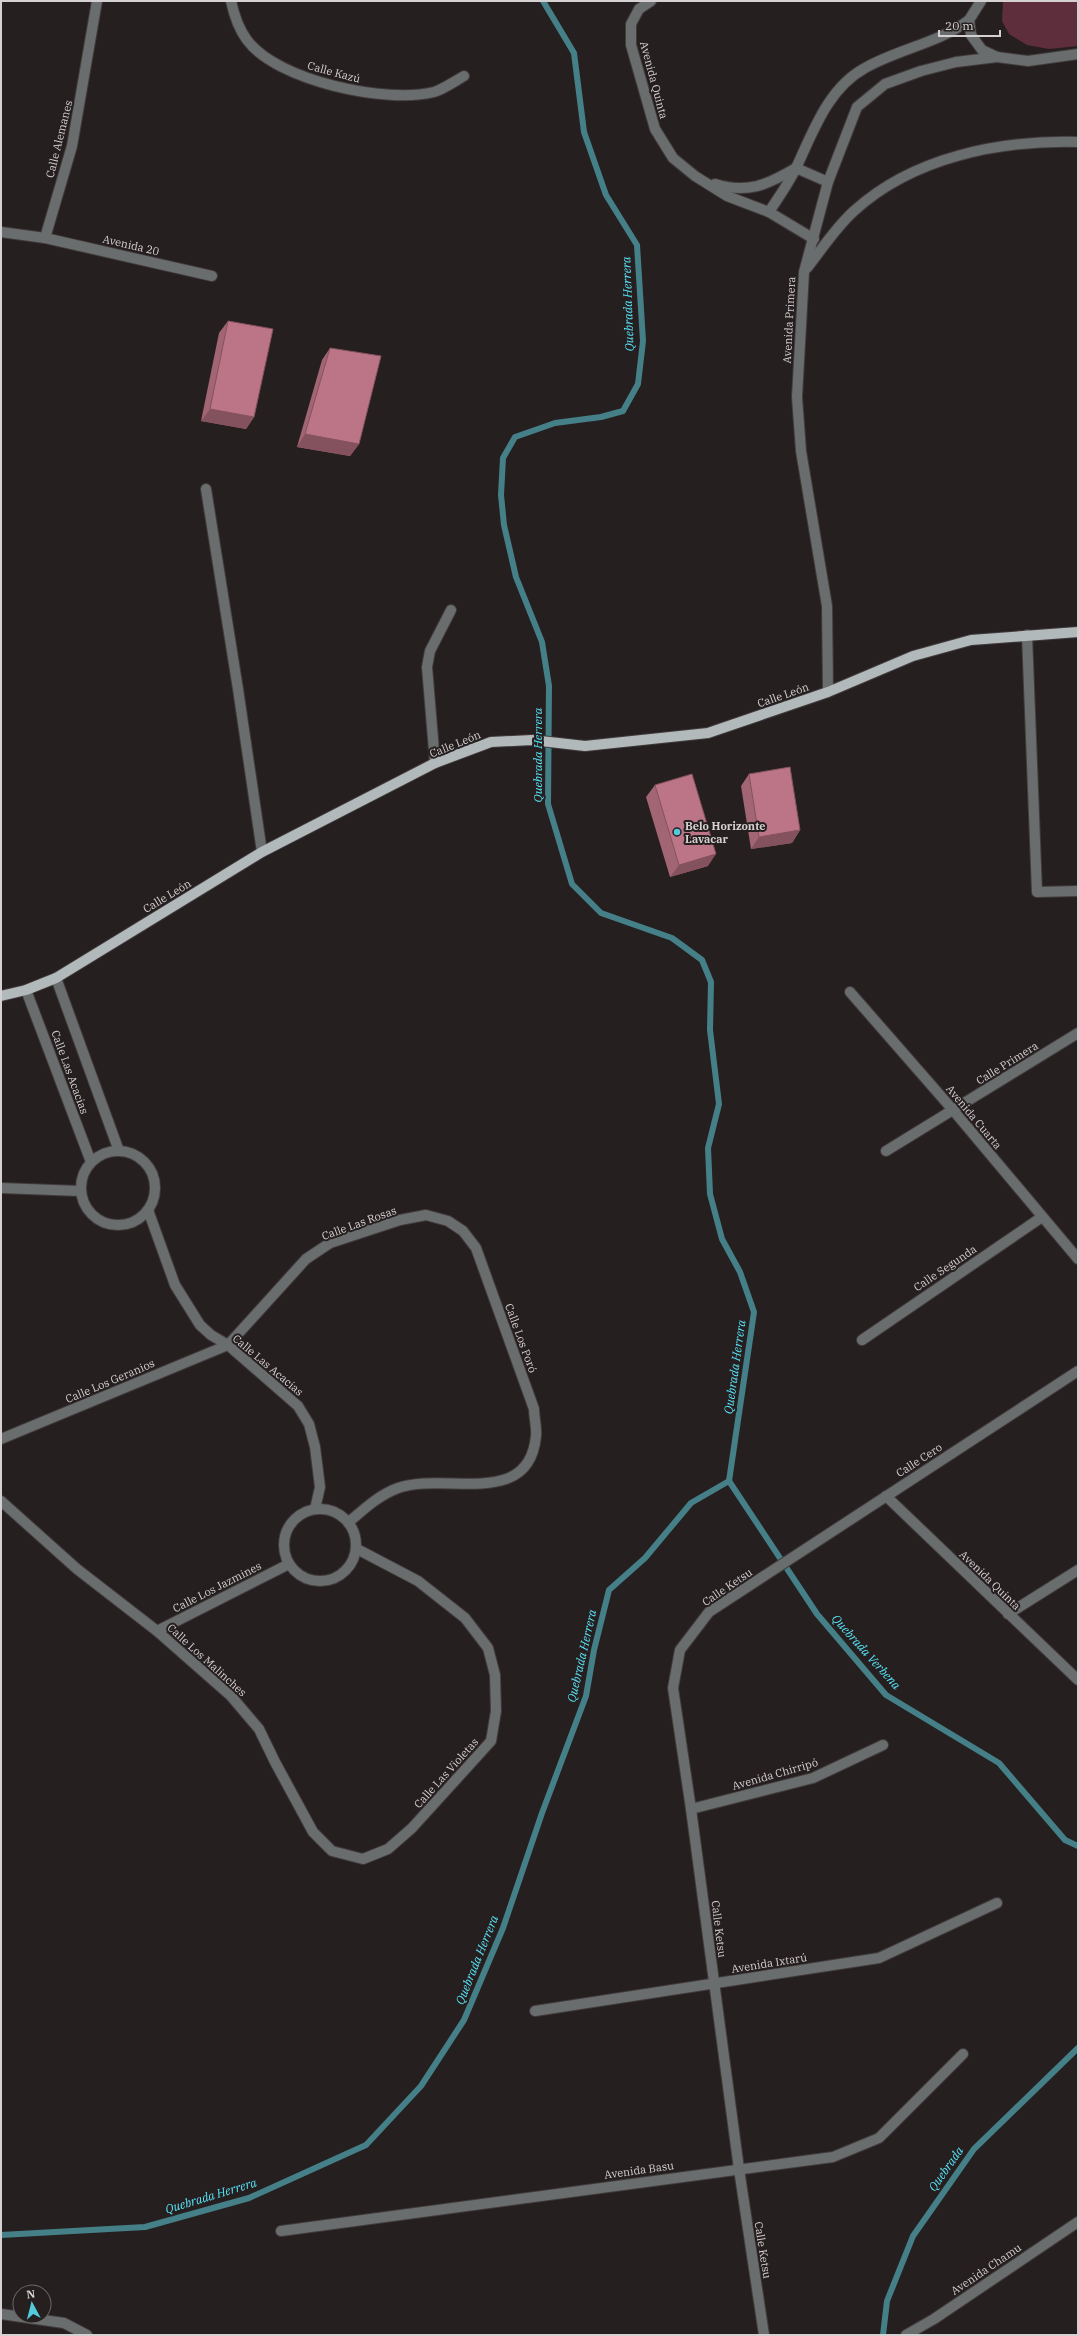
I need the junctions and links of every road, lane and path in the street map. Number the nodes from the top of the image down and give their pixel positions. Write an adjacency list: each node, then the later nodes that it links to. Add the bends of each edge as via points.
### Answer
1 (98, 1): 15 (street, Calle Alemanes, via 72,146)
2 (231, 1): 8 (street, Calle Kazú, via 235,20 248,41 272,61 302,76 356,91 403,96 435,92)
3 (652, 1): 11 (street, Avenida Quinta, via 639,9 631,24 631,45 655,129 673,158)
4 (981, 1): 5 (street)
5 (970, 20): 7 (street, Avenida Primera, via 971,35 982,50); 10 (street, via 957,29 864,68 841,85 803,148)
6 (1078, 54): 7 (street, Avenida Primera, via 1028,61)
7 (997, 57): 12 (street, Avenida Primera, via 956,62 885,84 857,107)
8 (464, 76)
9 (1078, 142): 17 (street, via 992,148 926,166 896,180 852,212)
10 (796, 168): 11 (street, Avenida Quinta, via 772,182 741,189); 12 (street); 13 (street)
11 (701, 180): 13 (street, Avenida Quinta, via 727,196)
12 (828, 182): 16 (street, Avenida Primera)
13 (769, 212): 16 (street, Avenida Quinta)
14 (1, 232): 15 (street)
15 (45, 238): 18 (street, Avenida 20)
16 (814, 238): 17 (street, Avenida Primera)
17 (804, 272): 23 (street, Avenida Primera, via 797,397 802,459 827,606)
18 (212, 276)
19 (206, 489): 25 (street)
20 (451, 610): 24 (street, via 430,651 428,668)
21 (1078, 632): 22 (main road, Calle León)
22 (1027, 635): 23 (main road, Calle León, via 971,640 913,656); 26 (street, via 1037,892)
23 (828, 692): 24 (main road, Calle León, via 708,733 585,746 532,740 492,742)
24 (435, 763): 25 (main road, Calle León)
25 (262, 852): 27 (main road, Calle León)
26 (1078, 891)
27 (56, 978): 28 (main road, Calle León); 33 (street, Calle Las Acacias)
28 (26, 990): 30 (main road, Calle León); 35 (street, Calle Las Acacias)
29 (850, 992): 32 (street, Avenida Cuarta)
30 (1, 996)
31 (1076, 1038): 32 (street, Calle Primera)
32 (953, 1110): 34 (street, Calle Primera); 39 (street, Avenida Cuarta)
33 (119, 1151): 35 (street, via 99,1156); 38 (street, via 136,1156 150,1168 156,1191)
34 (886, 1151)
35 (91, 1162): 37 (street, via 85,1170)
36 (1, 1188): 37 (street)
37 (80, 1191): 38 (street, via 83,1203 90,1214 101,1222 113,1226 138,1221)
38 (148, 1210): 43 (street, Calle Las Acacias, via 175,1285 186,1306 210,1335)
39 (1042, 1217): 41 (street, Avenida Cuarta); 42 (street, Calle Segunda)
40 (463, 1231): 43 (street, Calle Las Rosas, via 448,1221 426,1215 400,1220 330,1243 306,1259); 49 (street, Calle Los Poró, via 476,1248 534,1409 536,1436 530,1458 518,1474 501,1482 428,1483 399,1488 376,1499)
41 (1078, 1259)
42 (862, 1340)
43 (228, 1345): 45 (street, Calle Los Geranios); 48 (street, Calle Las Acacias, via 298,1406 309,1424 320,1487)
44 (1078, 1371): 46 (street, Calle Cero)
45 (1, 1439)
46 (886, 1496): 52 (street, Calle Cero); 54 (street, Avenida Quinta)
47 (1, 1501): 55 (street, Calle Los Malinches, via 77,1569)
48 (315, 1509): 49 (street, via 334,1512); 51 (street, via 304,1512 294,1519 287,1529 283,1541)
49 (349, 1522): 50 (street, via 354,1530)
50 (357, 1548): 51 (street, via 354,1560 347,1569 328,1581 306,1579); 59 (street, Calle Las Violetas, via 418,1581 465,1618 488,1648 495,1675 496,1711 491,1741 417,1822 388,1849)
51 (288, 1564): 55 (street, Calle Los Jazmines)
52 (774, 1570): 58 (street, Calle Ketsu, via 709,1612 680,1650 673,1688)
53 (1078, 1570): 54 (street)
54 (1008, 1614): 56 (street, Avenida Quinta)
55 (157, 1631): 59 (street, Calle Los Malinches, via 231,1696 259,1729 313,1832 332,1851)
56 (1078, 1680)
57 (884, 1745): 58 (street, Avenida Chirripó, via 813,1778)
58 (691, 1808): 61 (street, Calle Ketsu)
59 (363, 1859)
60 (997, 1903): 61 (street, Avenida Ixtarú, via 879,1958)
61 (714, 1984): 62 (street, Avenida Ixtarú); 64 (street, Calle Ketsu)
62 (534, 2011)
63 (962, 2054): 64 (street, Avenida Basu, via 879,2138 833,2157)
64 (739, 2169): 66 (street, Avenida Basu); 69 (street, Calle Ketsu)
65 (1078, 2222): 70 (street, Avenida Chamu, via 934,2319)
66 (281, 2231)
67 (1, 2314): 68 (street, via 64,2323)
68 (87, 2335)
69 (764, 2335)
70 (906, 2335)

